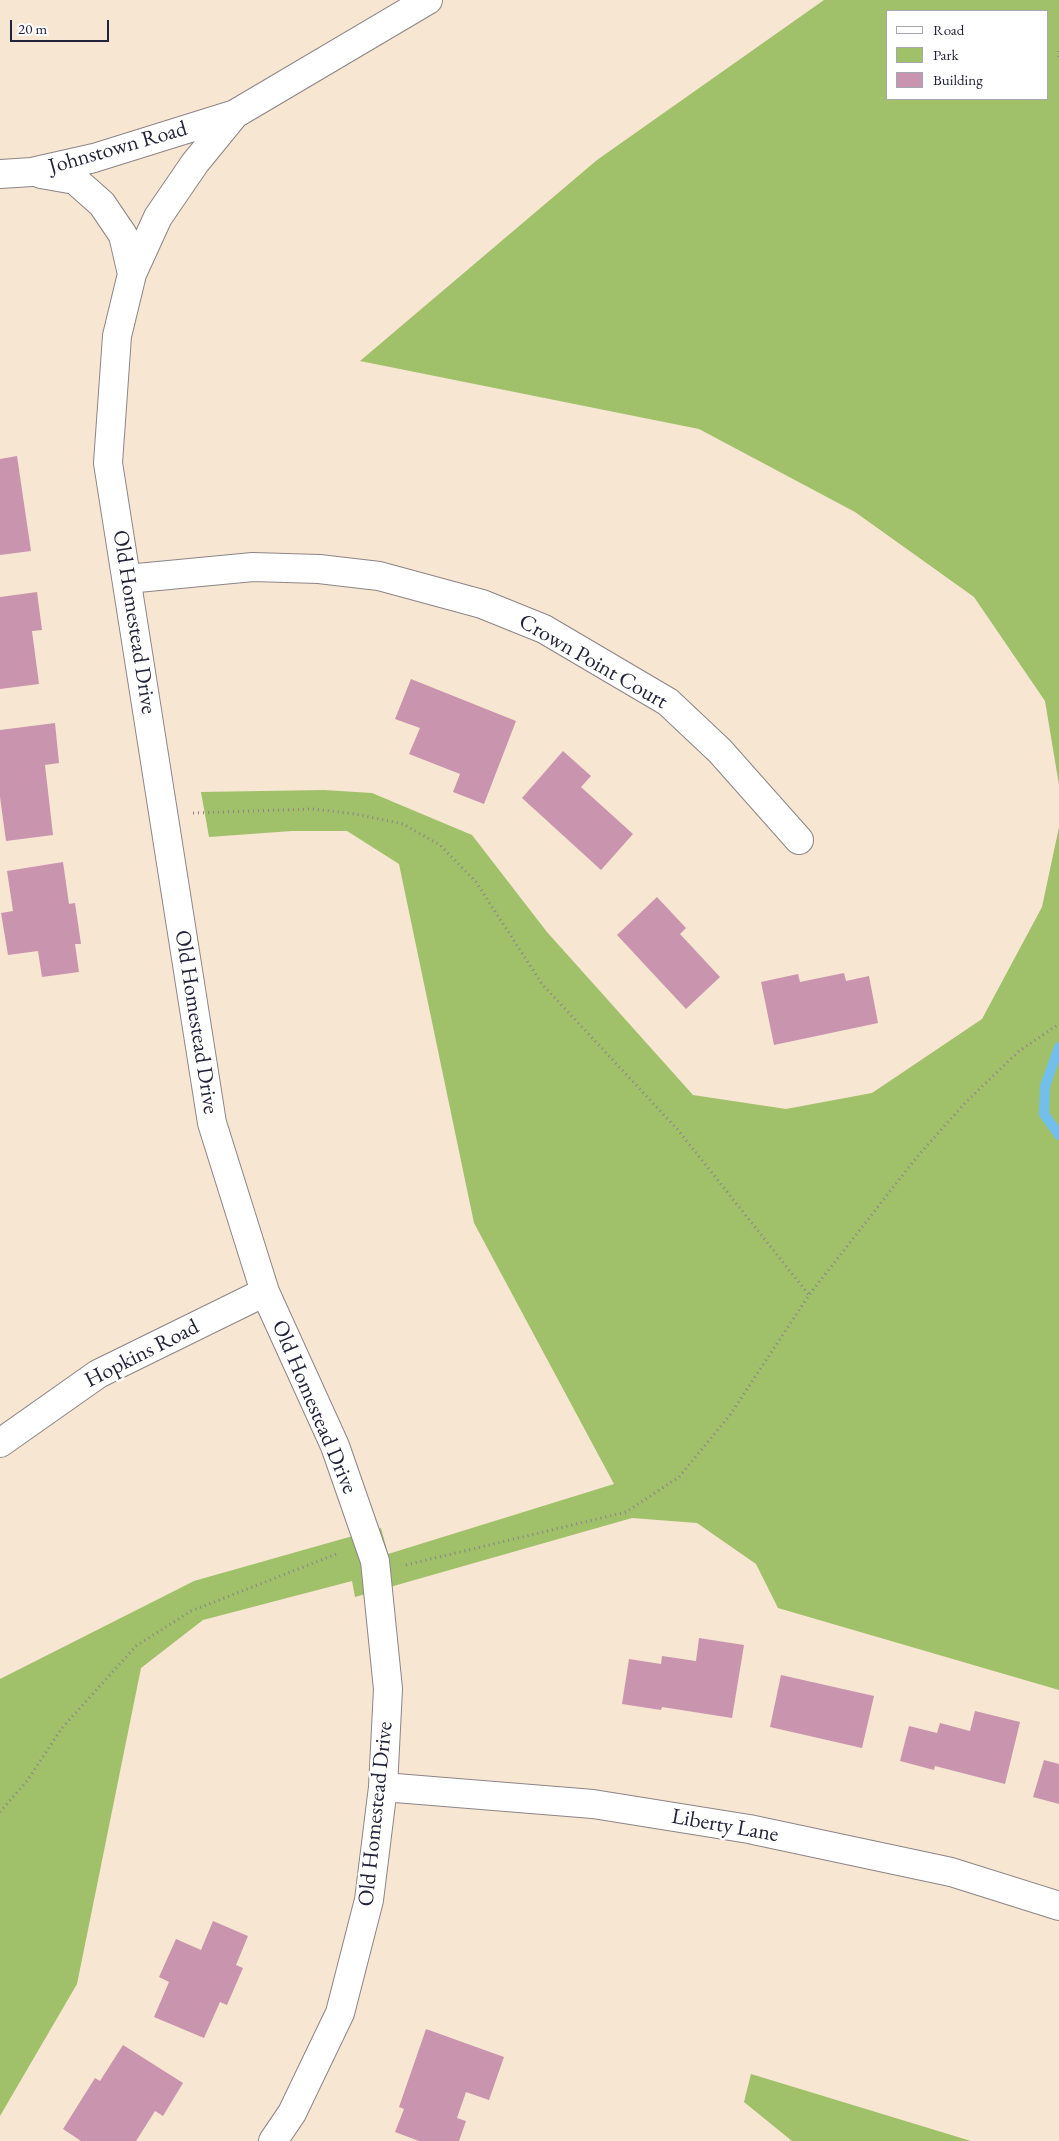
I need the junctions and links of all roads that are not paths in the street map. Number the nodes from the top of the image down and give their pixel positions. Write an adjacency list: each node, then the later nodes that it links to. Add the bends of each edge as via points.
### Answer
1 (428, 0): 2 (street, Old Homestead Drive)
2 (235, 114): 3 (street, Johnstown Road, via 94,158); 5 (street, Old Homestead Drive, via 195,163 158,217)
3 (32, 172): 4 (street, Johnstown Road); 5 (street, via 75,180 102,204 123,234)
4 (0, 174)
5 (132, 274): 6 (street, Old Homestead Drive, via 117,336 108,463)
6 (127, 579): 7 (street, Crown Point Court, via 253,567 319,569 379,576 482,604 544,629 668,702 720,751); 8 (street, Old Homestead Drive, via 212,1123)
7 (799, 840)
8 (265, 1292): 9 (street, Hopkins Road, via 98,1374); 10 (street, Old Homestead Drive, via 335,1446 375,1561 388,1690)
9 (0, 1443)
10 (383, 1787): 11 (street, Liberty Lane, via 592,1804 749,1829 951,1872); 12 (street, Old Homestead Drive, via 369,1900 340,2014 292,2113)
11 (1059, 1906)
12 (273, 2141)

